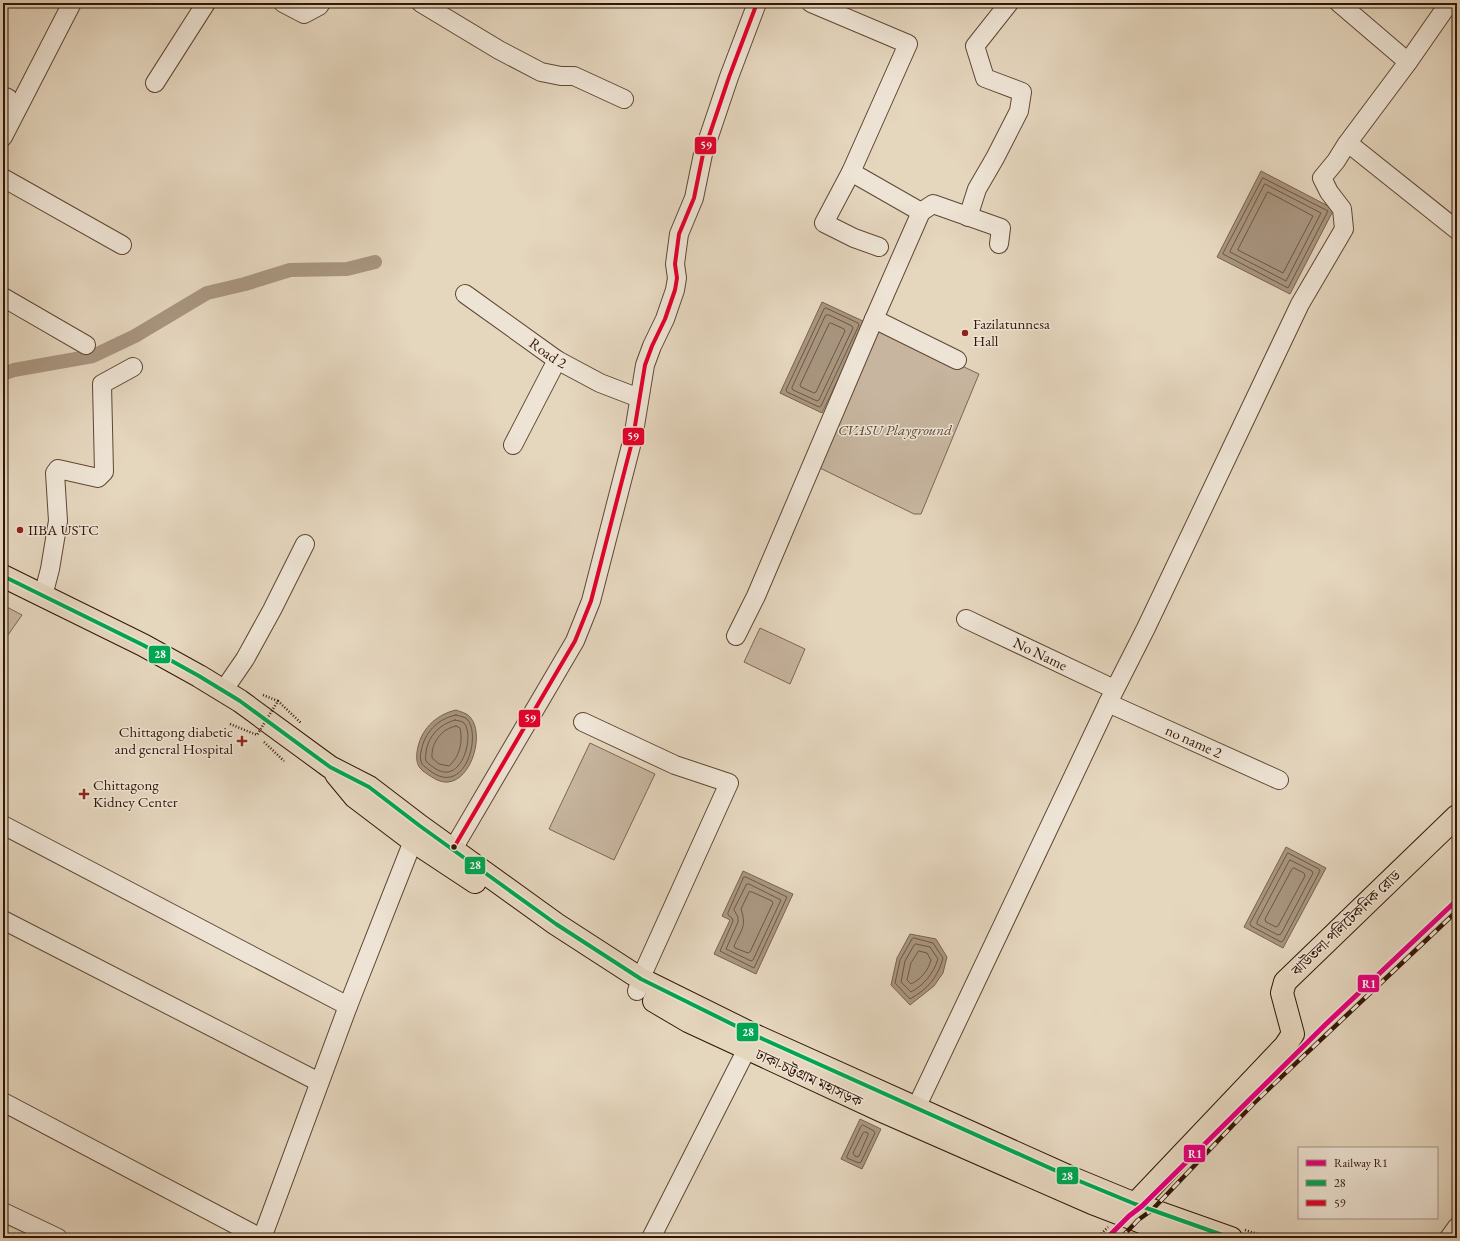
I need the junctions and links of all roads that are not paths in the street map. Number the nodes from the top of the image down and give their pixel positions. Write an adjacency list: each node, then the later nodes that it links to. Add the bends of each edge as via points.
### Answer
1 (72, 3): 14 (street)
2 (206, 3): 12 (street)
3 (283, 3): 4 (street, via 304,14)
4 (321, 3)
5 (421, 3): 13 (street, via 541,72 574,76)
6 (757, 3): 31 (street, via 703,154 694,198 679,234 675,290 645,365)
7 (811, 3): 16 (street, via 908,44)
8 (1009, 3): 19 (street, via 975,46 985,78 1022,92 1019,111 977,189)
9 (1339, 3): 11 (street)
10 (1449, 3): 11 (street)
11 (1408, 62): 15 (street)
12 (155, 83)
13 (624, 99)
14 (3, 137)
15 (1348, 143): 20 (street); 39 (street, via 1322,178 1342,209 1344,229 1300,304)
16 (851, 172): 18 (street); 23 (street, via 824,223)
17 (3, 178): 22 (street)
18 (921, 212): 19 (street, via 933,204); 26 (street)
19 (968, 217): 21 (street, via 1001,228)
20 (1457, 230)
21 (999, 244)
22 (122, 245)
23 (879, 247)
24 (465, 294): 28 (street, Road 2)
25 (3, 296): 27 (street)
26 (874, 319): 29 (street); 37 (street, via 759,589)
27 (86, 345)
28 (557, 360): 31 (street, Road 2, via 600,383); 32 (street)
29 (958, 360)
30 (133, 367): 35 (street, via 102,384 104,472 98,478 58,469 55,473 58,521)
31 (639, 398): 46 (street, via 633,438 591,602 575,641)
32 (513, 445)
33 (305, 544): 38 (street, via 245,659)
34 (3, 576): 35 (main road, ঢাকা-চট্টগ্রাম মহাসড়ক)
35 (43, 596): 38 (main road, ঢাকা-চট্টগ্রাম মহাসড়ক, via 143,645)
36 (966, 619): 39 (street, No Name)
37 (736, 636)
38 (223, 691): 41 (main road, ঢাকা-চট্টগ্রাম মহাসড়ক)
39 (1111, 696): 42 (street, no name 2); 53 (street)
40 (583, 722): 48 (street, via 675,765 729,783)
41 (330, 767): 45 (main road, ঢাকা-চট্টগ্রাম মহাসড়ক, via 355,797); 46 (main road, ঢাকা-চট্টগ্রাম মহাসড়ক, via 369,787)
42 (1279, 780)
43 (1457, 816): 54 (main road, ঝাউতলা-পলিটেকনিক রোড, via 1285,982 1282,993 1293,1034 1286,1046)
44 (3, 825): 49 (street)
45 (413, 841): 48 (main road, ঢাকা-চট্টগ্রাম মহাসড়ক, via 594,966); 49 (street)
46 (453, 849): 48 (main road, ঢাকা-চট্টগ্রাম মহাসড়ক)
47 (3, 920): 51 (street)
48 (639, 985): 50 (main road, ঢাকা-চট্টগ্রাম মহাসড়ক, via 688,1021)
49 (348, 1006): 51 (street)
50 (750, 1042): 53 (main road, ঢাকা-চট্টগ্রাম মহাসড়ক); 60 (street); 61 (main road, ঢাকা-চট্টগ্রাম মহাসড়ক, via 1015,1171)
51 (319, 1082): 59 (street)
52 (3, 1102): 59 (street)
53 (916, 1108): 54 (main road, ঢাকা-চট্টগ্রাম মহাসড়ক)
54 (1135, 1204): 57 (main road, ঢাকা-চট্টগ্রাম মহাসড়ক)
55 (3, 1212): 58 (street)
56 (1457, 1227): 62 (street)
57 (1236, 1233)
58 (58, 1238)
59 (262, 1238)
60 (651, 1238)
61 (1183, 1238)
62 (1449, 1238)

